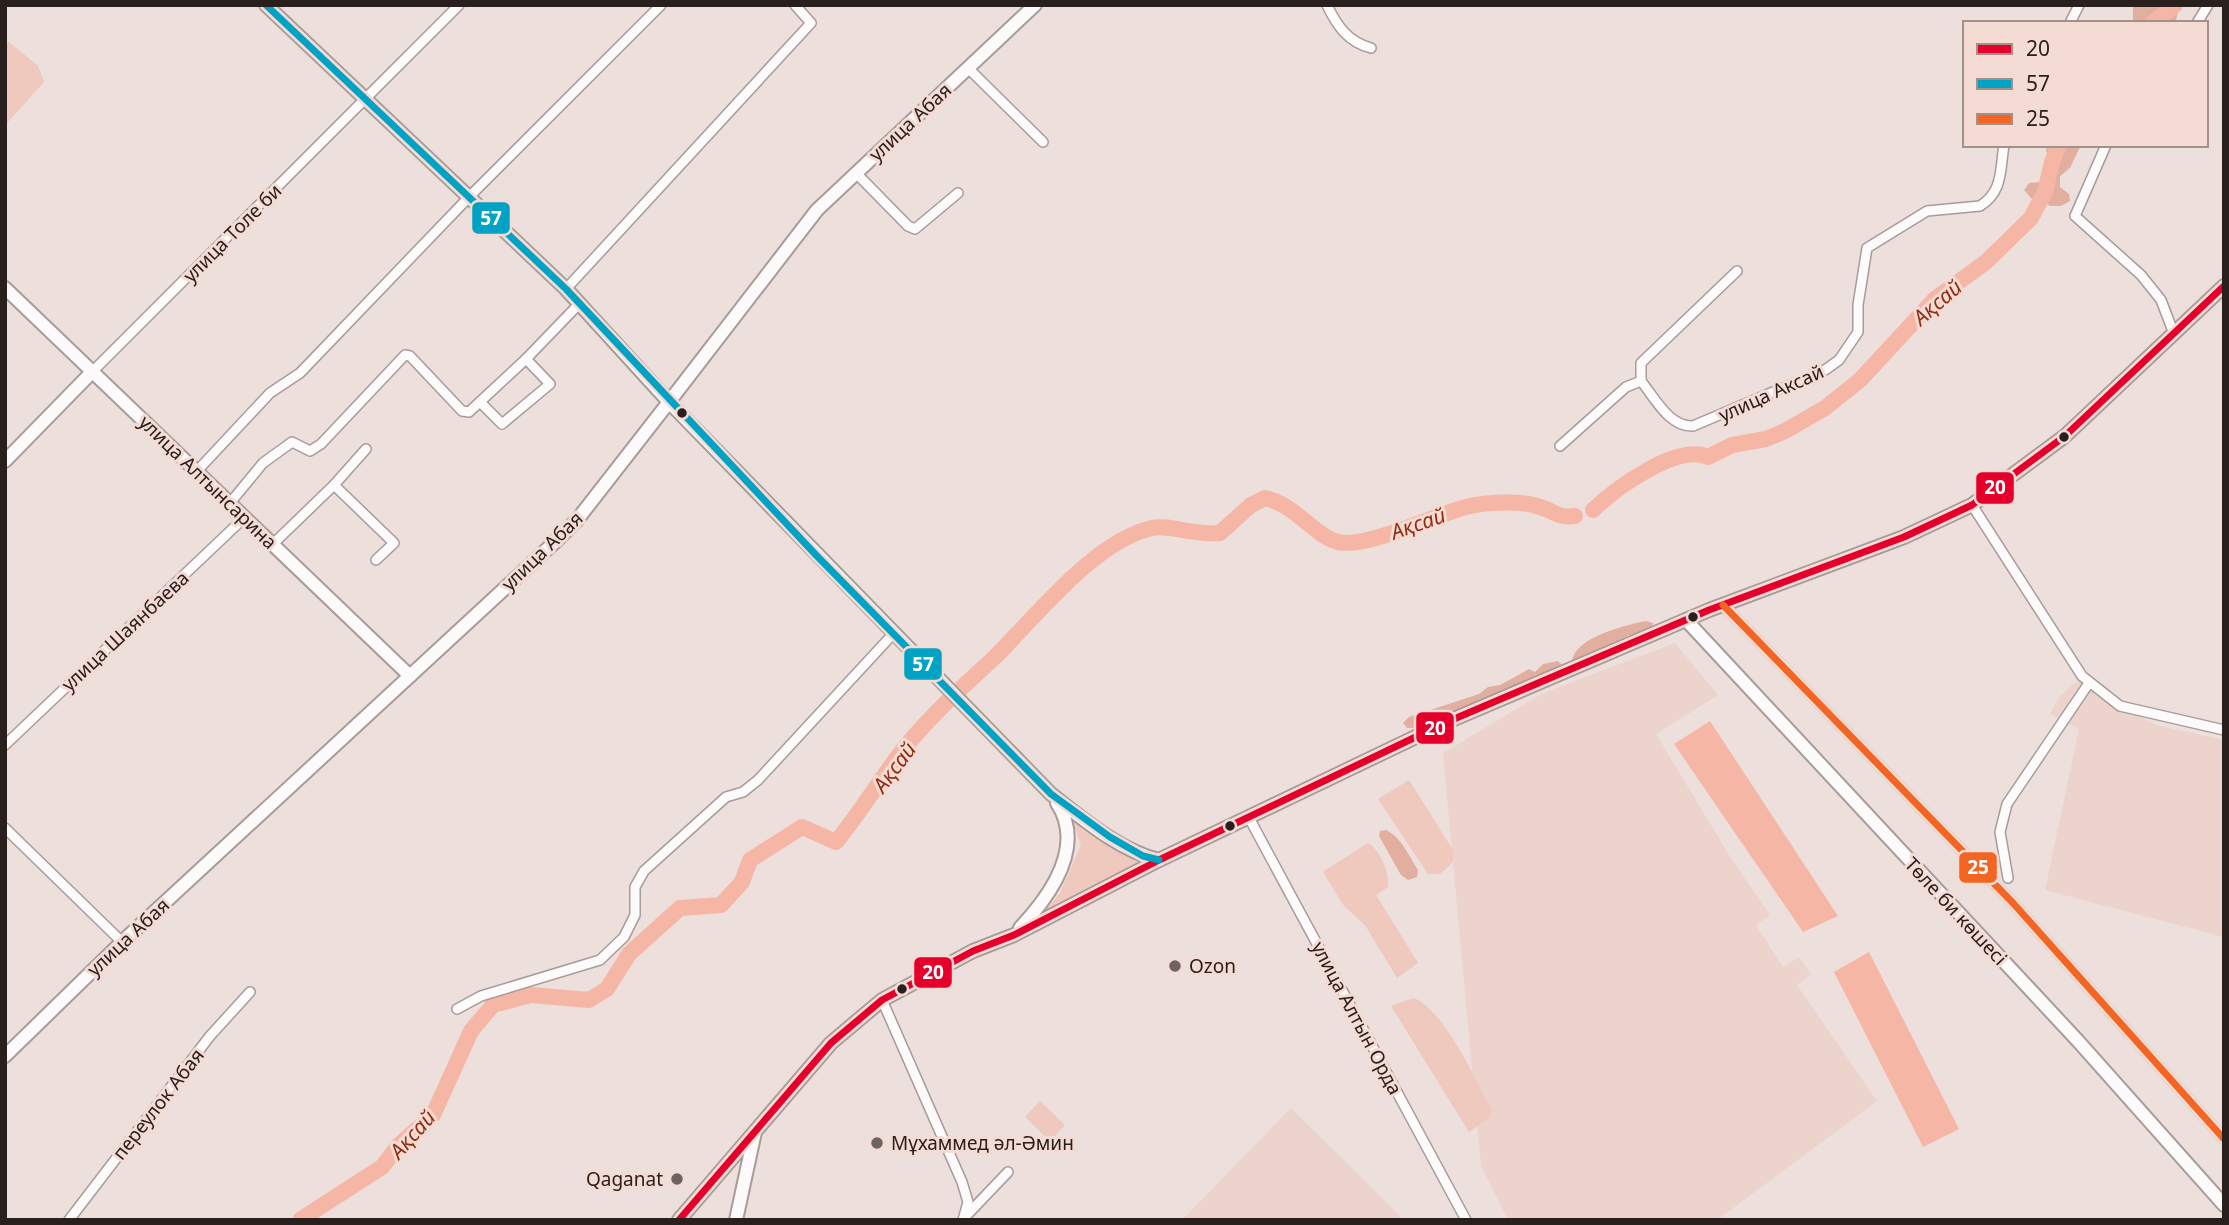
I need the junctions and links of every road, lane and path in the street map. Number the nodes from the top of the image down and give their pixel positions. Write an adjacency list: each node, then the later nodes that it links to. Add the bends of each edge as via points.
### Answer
1 (266, 5): 13 (main road)
2 (460, 5): 13 (street, улица Толе би)
3 (661, 5): 19 (street)
4 (794, 5): 23 (street, via 811,23)
5 (1035, 5): 12 (main road, улица Абая)
6 (1327, 5): 11 (street, via 1340,29 1356,44)
7 (2079, 5): 9 (street)
8 (2208, 5): 10 (street)
9 (2071, 21)
10 (2198, 21)
11 (1371, 48)
12 (968, 68): 14 (street); 17 (main road, улица Абая)
13 (367, 98): 19 (main road); 27 (street, улица Толе би)
14 (1043, 142)
15 (2004, 147): 28 (street, улица Аксай, via 1998,188 1987,201 1980,206 1927,211 1867,248 1858,332 1846,353 1825,370 1693,426 1675,422)
16 (2105, 147): 25 (street, via 2075,216 2141,275 2161,300)
17 (856, 173): 18 (street, via 915,229); 29 (main road, улица Абая, via 817,210)
18 (958, 193)
19 (469, 197): 23 (main road); 34 (street, via 300,373 270,393)
20 (1737, 271): 28 (street, via 1641,363)
21 (2224, 286): 25 (main road)
22 (5, 288): 27 (main road, улица Алтынсарина)
23 (566, 289): 24 (main road)
24 (580, 303): 26 (street); 29 (main road)
25 (2174, 334): 37 (main road, via 2065,436)
26 (526, 359): 30 (street); 30 (street, via 550,383 502,424)
27 (93, 372): 33 (main road, улица Толе би); 34 (main road, улица Алтынсарина)
28 (1641, 381): 31 (street, via 1626,387)
29 (669, 402): 43 (main road); 44 (main road, улица Абая, via 577,520)
30 (481, 403): 36 (street, via 469,412 462,411 405,355 321,444 310,451 292,442 263,463)
31 (1560, 446)
32 (366, 449): 35 (street)
33 (5, 461)
34 (197, 471): 36 (main road, улица Алтынсарина)
35 (334, 485): 39 (street); 40 (street, via 394,543)
36 (230, 503): 38 (main road, улица Алтынсарина)
37 (1972, 505): 41 (main road, via 1904,537); 45 (street)
38 (245, 517): 39 (main road, улица Алтынсарина); 47 (street, улица Шаянбаева)
39 (273, 544): 44 (main road, улица Алтынсарина)
40 (376, 560)
41 (1723, 605): 42 (main road); 60 (street, via 2013,903)
42 (1686, 620): 49 (main road, via 1447,722); 62 (main road, Төле би көшесі, via 2078,1041)
43 (893, 634): 48 (main road); 57 (street, via 758,780 743,792 726,797 644,871 635,887 635,915 624,937 600,960 481,996)
44 (410, 676): 54 (main road, улица Абая)
45 (2089, 683): 46 (street, via 2120,706); 52 (street, via 2007,804 2000,832)
46 (2224, 730)
47 (5, 745)
48 (1051, 794): 51 (main road, via 1110,837); 53 (main road, via 1064,814 1069,848 1042,904)
49 (1248, 816): 51 (main road); 67 (street, улица Алтын Орда)
50 (5, 828): 54 (street)
51 (1159, 860): 53 (main road)
52 (2008, 878)
53 (1014, 934): 56 (main road)
54 (122, 942): 58 (main road, улица Абая)
55 (250, 992): 64 (street, переулок Абая, via 210,1036)
56 (882, 1000): 59 (main road, via 831,1043); 63 (street, via 962,1182 968,1202)
57 (457, 1009)
58 (5, 1056)
59 (755, 1132): 65 (main road); 66 (main road)
60 (2224, 1139)
61 (1008, 1172): 63 (street)
62 (2224, 1205)
63 (964, 1219)
64 (69, 1220)
65 (678, 1220)
66 (736, 1220)
67 (1466, 1220)

